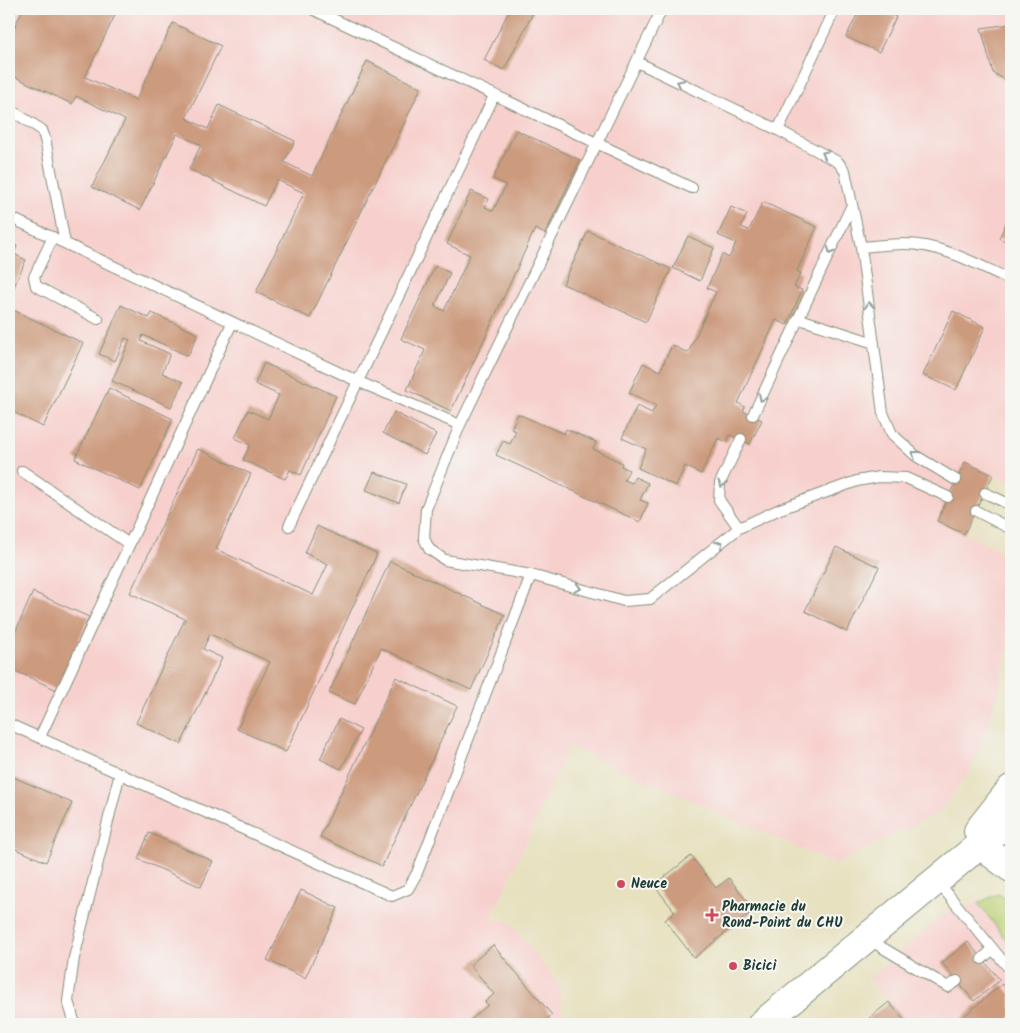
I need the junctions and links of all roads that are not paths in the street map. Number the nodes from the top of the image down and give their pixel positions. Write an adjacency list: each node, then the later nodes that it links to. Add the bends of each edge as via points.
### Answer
1 (312, 9): 5 (lane)
2 (662, 9): 4 (lane)
3 (835, 9): 7 (lane)
4 (637, 62): 7 (lane, one-way to 4); 8 (lane)
5 (494, 96): 8 (lane); 20 (lane)
6 (9, 109): 13 (lane, via 42,130)
7 (778, 130): 10 (lane, one-way to 7, via 845,171 838,162)
8 (597, 145): 9 (lane); 22 (lane)
9 (692, 188)
10 (851, 207): 14 (lane); 17 (lane, one-way to 17)
11 (9, 216): 12 (lane)
12 (53, 237): 13 (lane); 16 (lane, via 34,277 36,286)
13 (65, 243): 18 (lane)
14 (861, 247): 15 (lane, via 924,246 947,252); 19 (lane, one-way to 14)
15 (1011, 280)
16 (98, 319)
17 (800, 319): 19 (lane); 21 (lane, one-way to 21)
18 (232, 322): 20 (lane); 33 (lane)
19 (874, 343): 25 (lane, one-way to 19, via 916,456 892,434 883,413)
20 (357, 381): 22 (lane); 30 (lane)
21 (754, 415)
22 (460, 425): 34 (lane, via 426,510 424,538 429,549 445,560)
23 (741, 440): 31 (lane, one-way to 31, via 720,483 719,500)
24 (22, 471): 33 (lane)
25 (956, 480)
26 (985, 493): 28 (lane)
27 (948, 497): 31 (lane, via 906,478 879,477 856,481)
28 (1011, 505)
29 (976, 510): 32 (lane)
30 (289, 526)
31 (739, 528): 34 (lane, one-way to 31, via 624,601 650,599)
32 (1011, 529)
33 (129, 544): 36 (lane)
34 (531, 575): 37 (lane, via 426,852 408,889 392,896)
35 (9, 724): 36 (lane)
36 (40, 737): 37 (lane)
37 (120, 773): 48 (lane, via 74,958 68,1001)
38 (1011, 789): 42 (main road)
39 (1011, 819): 40 (main road)
40 (979, 844): 41 (main road); 42 (main road)
41 (1011, 868)
42 (936, 879): 43 (main road); 44 (lane)
43 (866, 938): 47 (lane, via 948,987); 49 (main road)
44 (993, 949): 45 (lane); 46 (lane)
45 (982, 959)
46 (1011, 971)
47 (957, 981)
48 (76, 1024)
49 (762, 1024)

